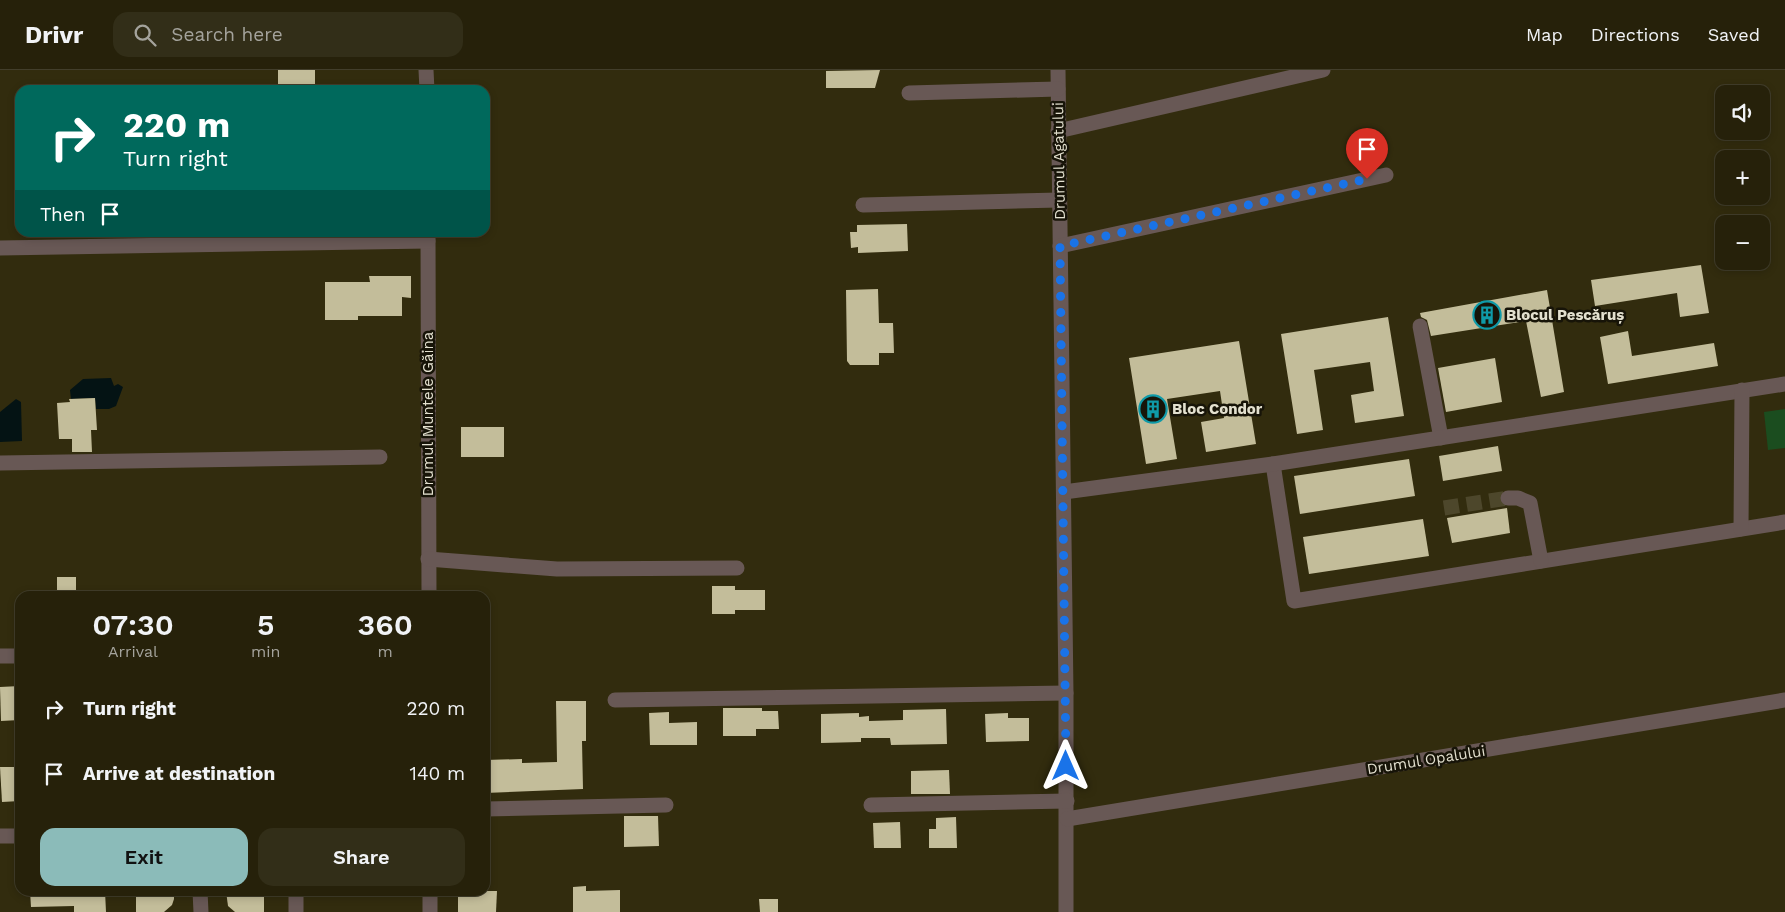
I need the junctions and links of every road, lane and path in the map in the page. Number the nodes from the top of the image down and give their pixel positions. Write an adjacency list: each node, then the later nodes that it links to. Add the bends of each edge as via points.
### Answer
1 (426, 70): 4 (street)
2 (1058, 70): 5 (street, Drumul Agatului)
3 (1323, 70): 7 (street)
4 (427, 85)
5 (1058, 89): 6 (street); 7 (street, Drumul Agatului)
6 (910, 93)
7 (1058, 132): 9 (street, Drumul Agatului)
8 (1386, 175): 12 (street)
9 (1059, 200): 10 (street); 12 (street, Drumul Agatului)
10 (863, 205)
11 (428, 237): 13 (street); 25 (street, Drumul Muntele Găina)
12 (1060, 246): 21 (street, Drumul Agatului)
13 (0, 248)
14 (1420, 326): 17 (street)
15 (1785, 384): 16 (street)
16 (1742, 390): 17 (street); 24 (street)
17 (1441, 438): 20 (street)
18 (380, 457): 19 (street)
19 (0, 463)
20 (1273, 464): 21 (street); 26 (street, via 1294,601)
21 (1064, 492): 31 (street, Drumul Agatului)
22 (1508, 498): 26 (street, via 1530,503)
23 (1785, 522): 24 (street)
24 (1741, 529): 26 (street)
25 (428, 559): 27 (street, via 557,569); 28 (street, Drumul Muntele Găina)
26 (1541, 561)
27 (737, 568)
28 (428, 591)
29 (0, 656): 30 (street)
30 (15, 656)
31 (1066, 693): 32 (street); 34 (street, Drumul Agatului)
32 (615, 700)
33 (1785, 700): 38 (street, Drumul Opalului)
34 (1067, 802): 36 (street); 38 (street, Drumul Agatului)
35 (666, 805): 37 (street)
36 (871, 805)
37 (490, 809)
38 (1067, 819): 47 (street, Drumul Agatului)
39 (0, 836): 40 (street)
40 (15, 836)
41 (200, 896): 44 (street)
42 (296, 896): 45 (street)
43 (430, 896): 46 (street)
44 (200, 912)
45 (296, 912)
46 (430, 912)
47 (1066, 912)

